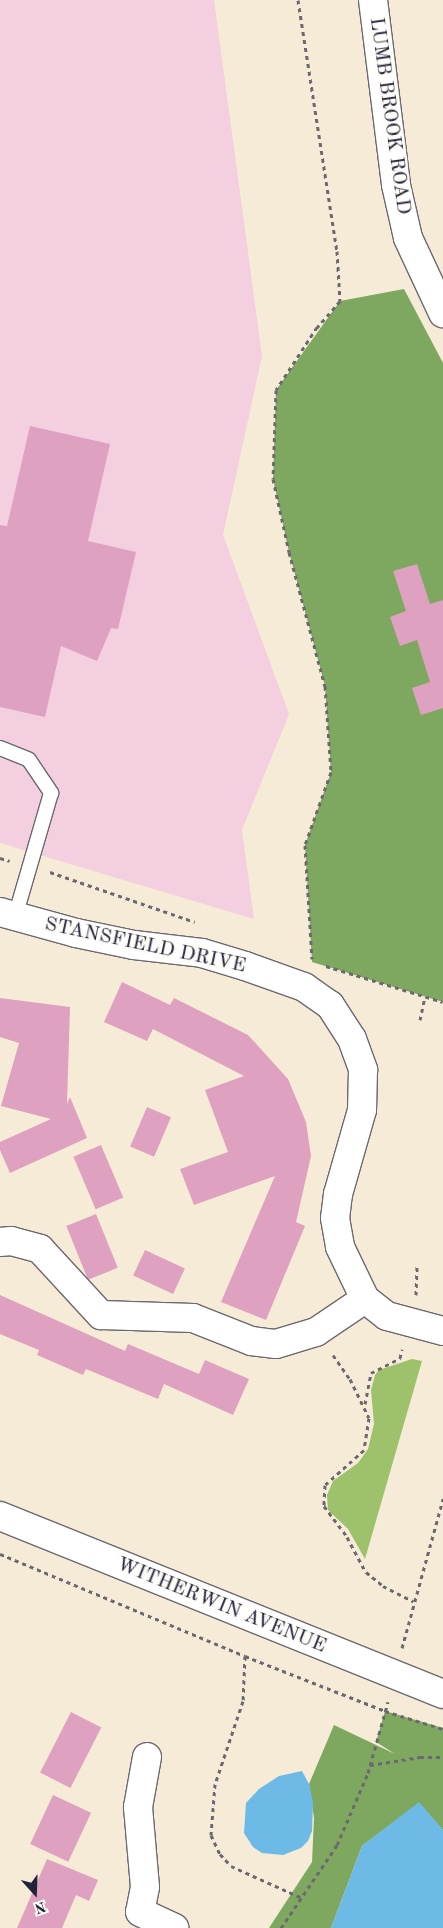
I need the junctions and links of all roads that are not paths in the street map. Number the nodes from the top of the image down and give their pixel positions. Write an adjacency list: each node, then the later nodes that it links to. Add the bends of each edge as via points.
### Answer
1 (373, 0): 2 (street, LUMB BROOK ROAD, via 396,185 408,238)
2 (443, 313)
3 (0, 748): 4 (lane, via 29,760 51,793)
4 (7, 914): 6 (street, STANSFIELD DRIVE, via 134,945 202,953 304,987 330,1005 352,1038 363,1070 362,1110 338,1194 335,1218 340,1247)
5 (0, 1242): 6 (street, via 11,1241 40,1249 102,1315 193,1318 264,1344 290,1342 316,1332)
6 (365, 1299): 7 (street, via 387,1316)
7 (443, 1331)
8 (0, 1516): 9 (street, WITHERWIN AVENUE)
9 (443, 1694)
10 (147, 1757): 11 (street, via 138,1807 145,1886)
11 (134, 1920): 12 (street)
12 (175, 1928)

